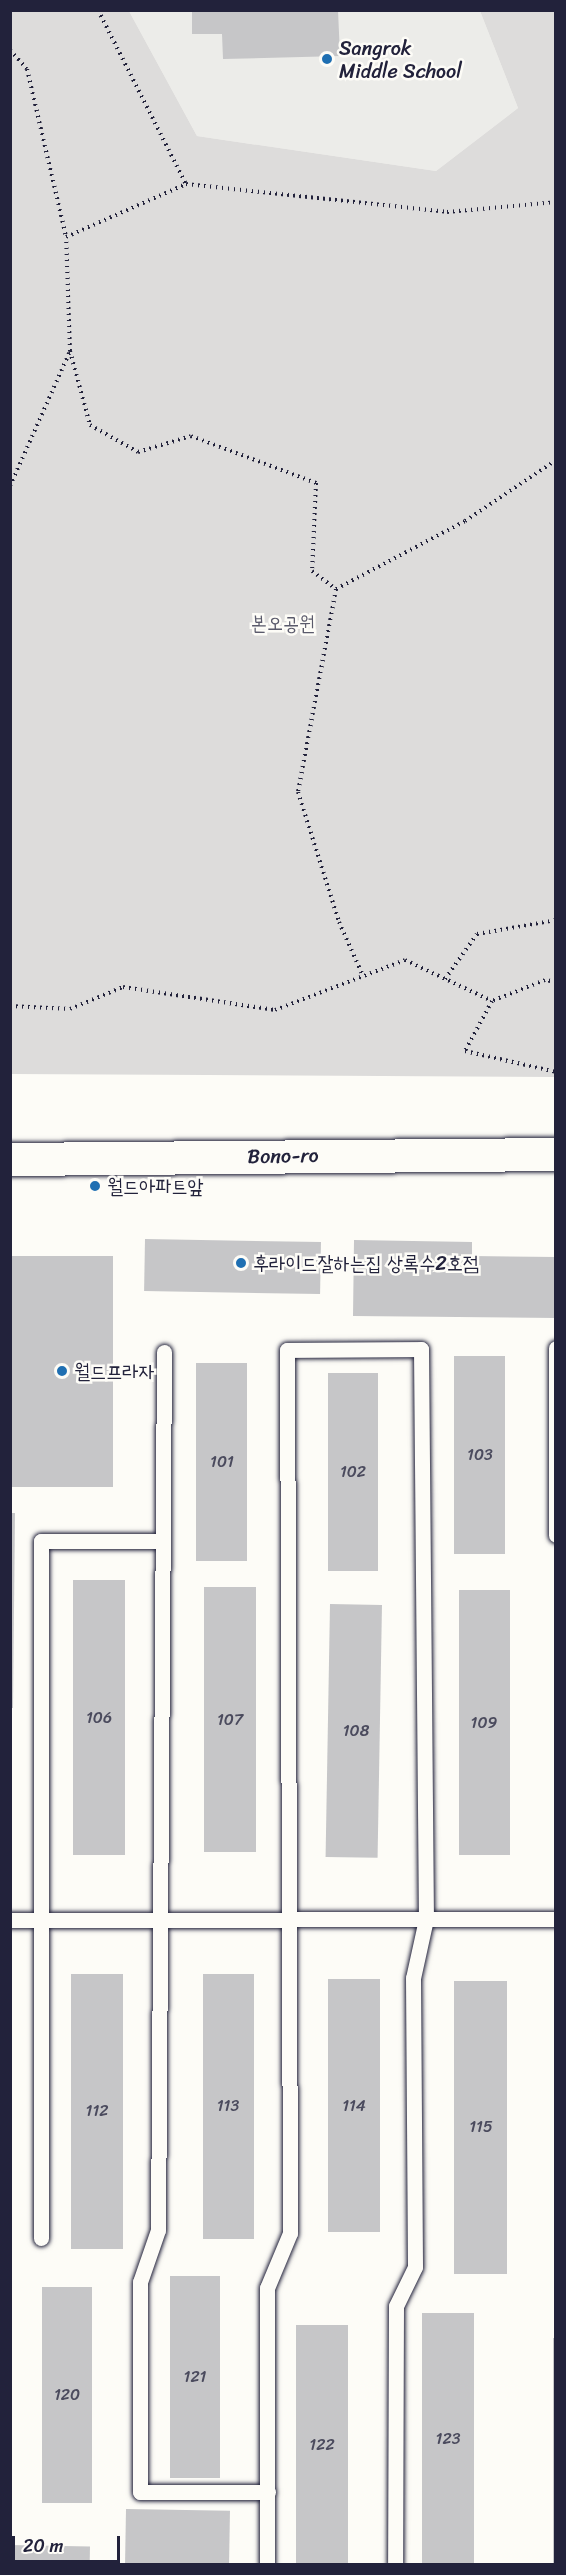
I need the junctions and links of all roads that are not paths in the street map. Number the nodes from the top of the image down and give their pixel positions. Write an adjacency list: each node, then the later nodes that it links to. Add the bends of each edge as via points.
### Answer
1 (555, 1154): 2 (street, Bono-ro)
2 (10, 1160)
3 (555, 1348): 5 (lane)
4 (164, 1352): 6 (lane)
5 (555, 1535)
6 (163, 1541): 11 (lane, via 41,1541); 12 (lane)
7 (426, 1919): 8 (lane); 10 (lane); 10 (lane, via 421,1349 287,1350); 16 (lane, via 413,1978 415,2267 396,2306)
8 (555, 1919)
9 (10, 1920): 11 (lane)
10 (289, 1920): 12 (lane); 14 (lane, via 290,2233 267,2288)
11 (41, 1921): 12 (lane); 13 (lane)
12 (160, 1921): 14 (lane, via 158,2230 140,2282 140,2492)
13 (41, 2238)
14 (268, 2492): 15 (lane)
15 (267, 2565)
16 (395, 2565)

